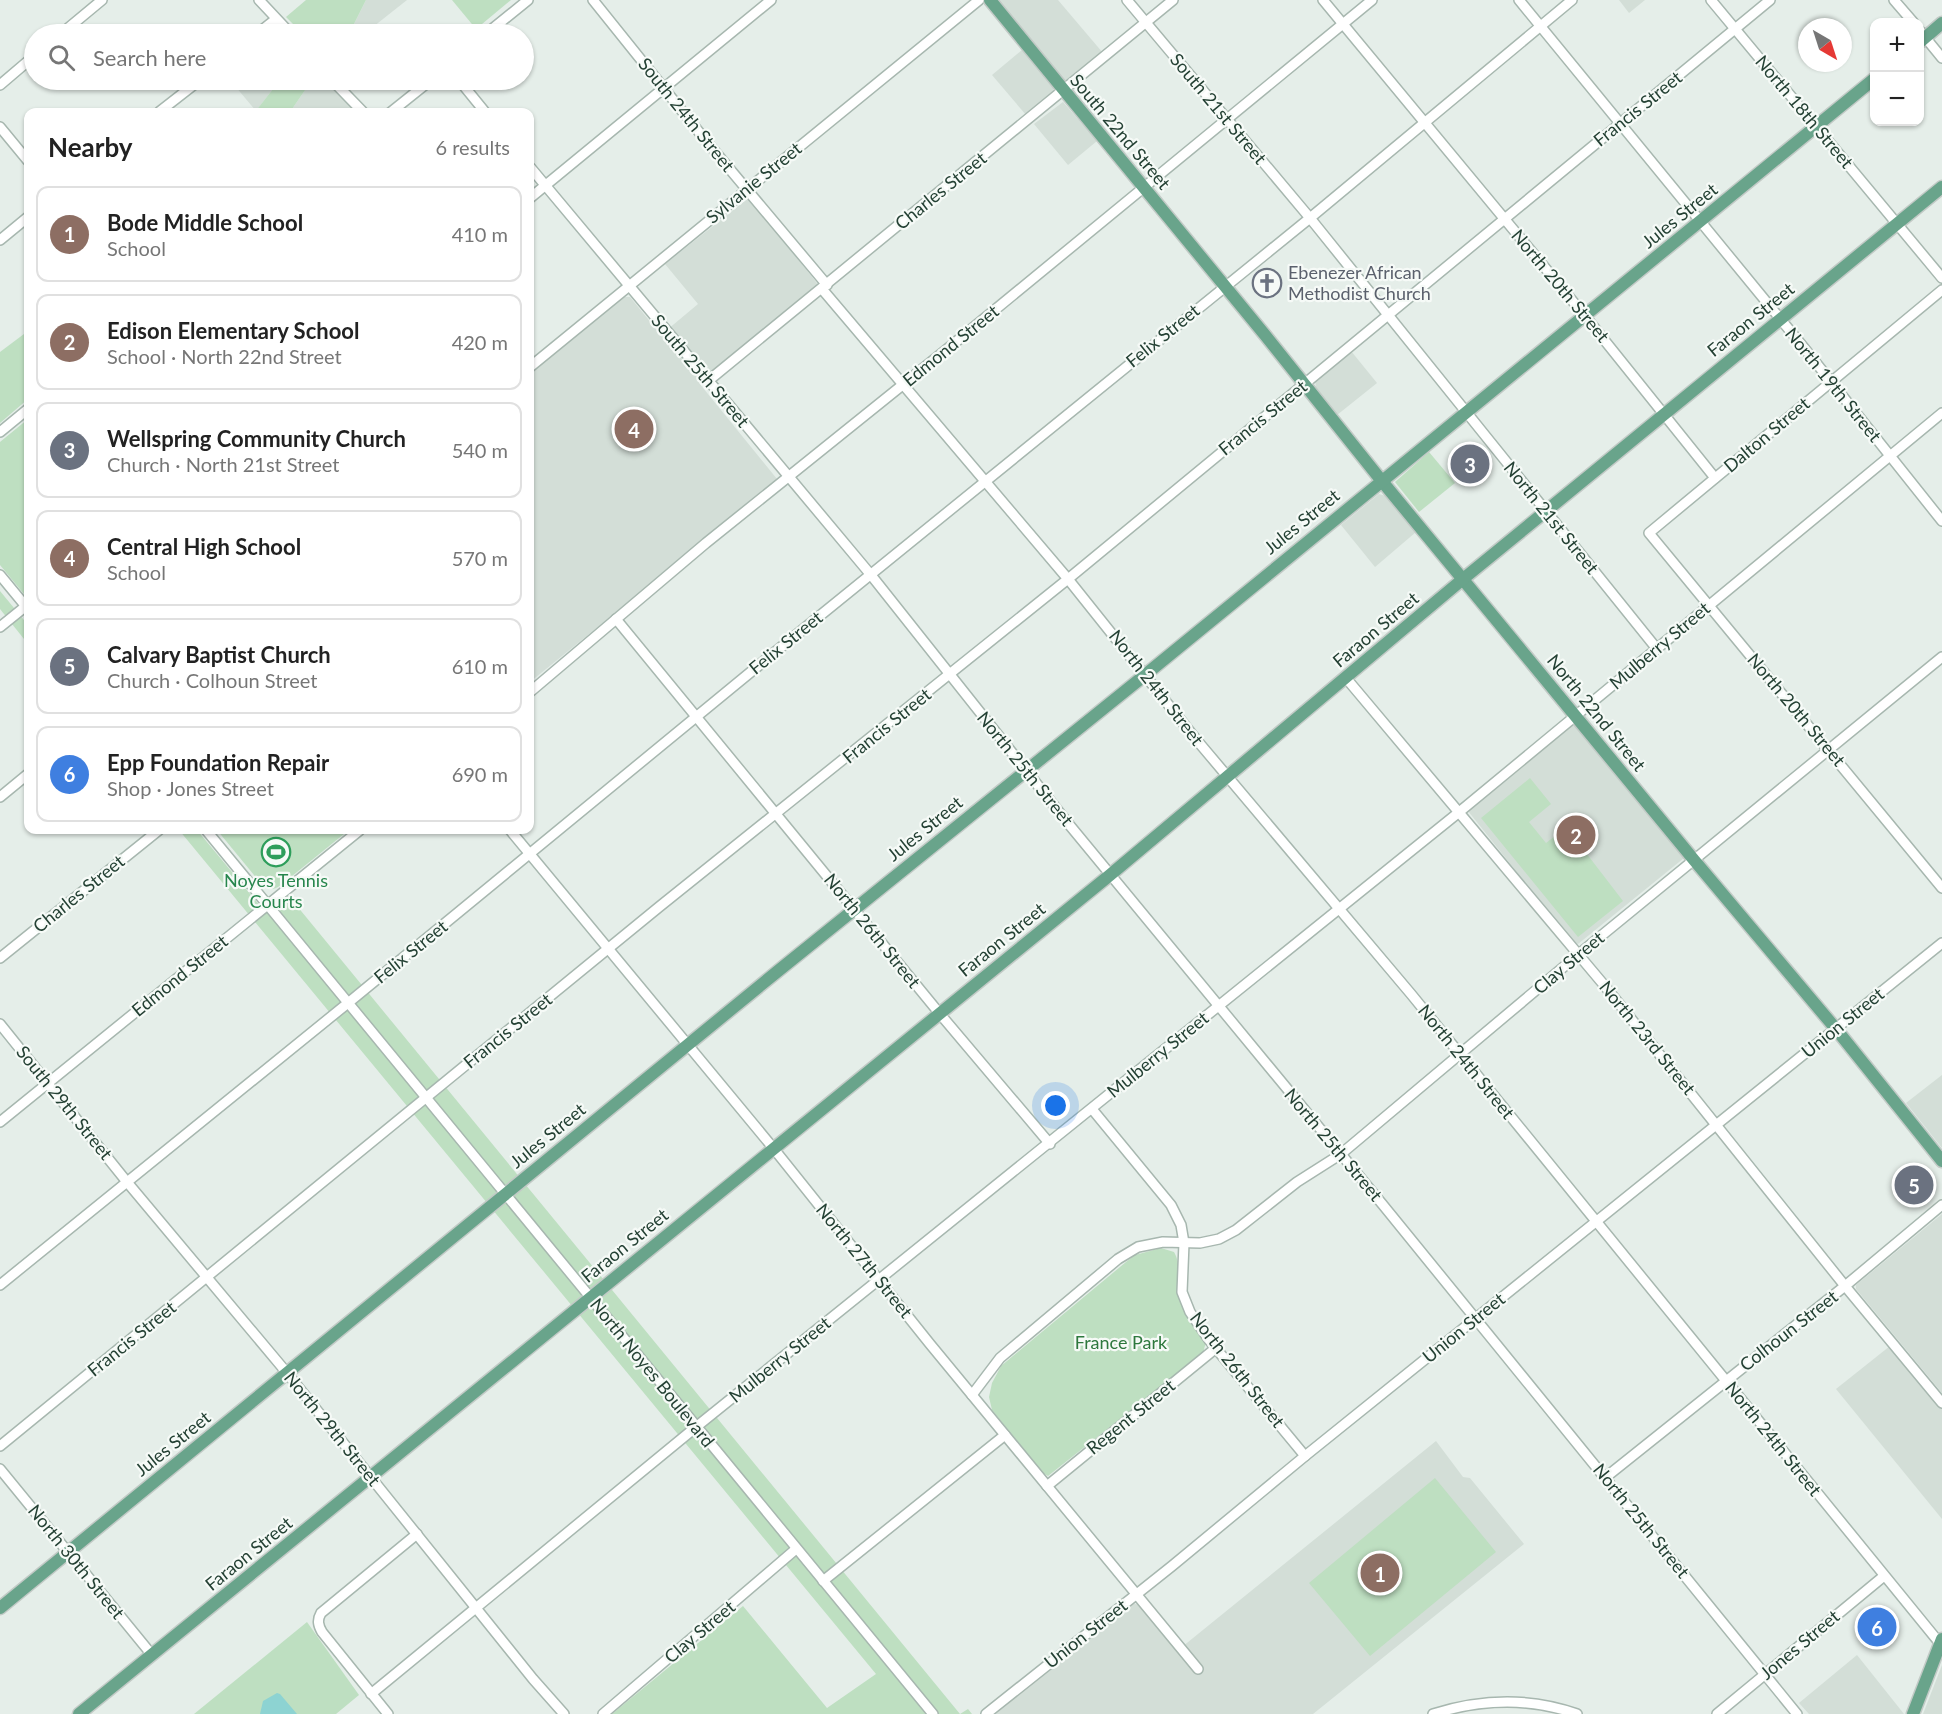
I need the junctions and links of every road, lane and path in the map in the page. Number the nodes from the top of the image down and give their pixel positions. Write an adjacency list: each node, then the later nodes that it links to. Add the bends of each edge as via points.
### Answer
1 (102, 0): 21 (street)
2 (259, 0): 18 (street)
3 (528, 0): 24 (street)
4 (593, 0): 34 (street, South 24th Street)
5 (771, 0): 34 (street)
6 (979, 0): 54 (street, Sylvanie Street)
7 (990, 0): 39 (main road, South 22nd Street)
8 (1127, 0): 19 (street, South 21st Street)
9 (1173, 0): 19 (street, Charles Street)
10 (1323, 0): 25 (street, North 20th Street)
11 (1372, 0): 25 (street, Edmond Street)
12 (1519, 0): 26 (street, North 19th Street)
13 (1572, 0): 26 (street, Felix Street)
14 (1711, 0): 27 (street, North 18th Street)
15 (1770, 0): 27 (street, Francis Street)
16 (1894, 0): 17 (street)
17 (1910, 18)
18 (276, 19): 22 (street); 23 (street)
19 (1146, 23): 39 (street, Charles Street); 44 (street, South 21st Street)
20 (1942, 23): 28 (main road)
21 (73, 24)
22 (270, 24)
23 (281, 24)
24 (498, 24)
25 (1343, 24): 44 (street, Edmond Street); 45 (street, North 20th Street)
26 (1540, 27): 45 (street, Felix Street); 46 (street, North 19th Street)
27 (1735, 29): 46 (street, Francis Street); 48 (street, North 18th Street)
28 (1924, 35)
29 (1924, 40): 30 (street)
30 (1942, 58)
31 (24, 65): 33 (street)
32 (1870, 83): 48 (main road, Jules Street)
33 (0, 85)
34 (665, 87): 51 (street); 54 (street, South 24th Street)
35 (187, 90): 40 (street)
36 (342, 90): 41 (street)
37 (418, 90): 42 (street)
38 (467, 90): 43 (street)
39 (1063, 91): 53 (main road, South 22nd Street); 65 (street, Charles Street)
40 (164, 108)
41 (359, 108)
42 (396, 108)
43 (482, 108)
44 (1227, 120): 53 (street, Edmond Street); 56 (street, South 21st Street)
45 (1425, 123): 56 (street, Felix Street); 57 (street, North 20th Street)
46 (1620, 125): 57 (street, Francis Street); 59 (street, North 19th Street)
47 (0, 127): 49 (street)
48 (1817, 127): 59 (main road, Jules Street); 60 (street, North 18th Street)
49 (24, 156)
50 (534, 172): 51 (street, South 25th Street)
51 (545, 186): 55 (street); 63 (street, South 25th Street)
52 (1942, 187): 60 (main road, Faraon Street)
53 (1144, 188): 64 (main road, South 22nd Street); 73 (street, Edmond Street)
54 (747, 189): 63 (street, Sylvanie Street); 65 (street, South 24th Street)
55 (534, 195)
56 (1310, 218): 64 (street, Felix Street); 67 (street, North 21st Street)
57 (1504, 219): 67 (street, Francis Street); 68 (street, North 20th Street)
58 (24, 220): 61 (street)
59 (1701, 222): 68 (main road, Jules Street); 69 (street, North 19th Street)
60 (1897, 223): 62 (street, North 18th Street); 69 (main road, Faraon Street)
61 (0, 240)
62 (1942, 278)
63 (629, 286): 70 (street, Sylvanie Street); 71 (street, South 25th Street)
64 (1225, 286): 74 (main road, North 22nd Street); 84 (street, Felix Street)
65 (824, 287): 71 (street, Charles Street); 73 (street, South 24th Street)
66 (1942, 290): 72 (street, Dalton Street)
67 (1387, 316): 74 (street, Francis Street); 76 (street, North 21st Street)
68 (1585, 316): 76 (main road, Jules Street); 78 (street, North 20th Street)
69 (1780, 319): 72 (street, North 19th Street); 78 (main road, Faraon Street)
70 (534, 364)
71 (708, 381): 81 (street, South 25th Street)
72 (1831, 381): 80 (street, North 19th Street); 82 (street, Dalton Street)
73 (903, 385): 81 (street, Edmond Street); 84 (street, South 24th Street)
74 (1305, 385): 83 (main road, North 22nd Street); 90 (street, Francis Street)
75 (24, 412): 79 (street)
76 (1465, 412): 83 (main road, Jules Street); 85 (street, North 21st Street)
77 (1942, 413): 80 (street, Mulberry Street)
78 (1665, 414): 82 (street, North 20th Street); 85 (main road, Faraon Street)
79 (0, 432)
80 (1890, 456): 86 (street, North 19th Street); 93 (street, Mulberry Street)
81 (789, 477): 89 (street, South 25th Street); 95 (street, Edmond Street)
82 (1715, 478): 87 (street, Dalton Street)
83 (1381, 480): 91 (main road, North 22nd Street); 100 (main road, Jules Street)
84 (986, 482): 89 (street, Felix Street); 90 (street, North 24th Street)
85 (1546, 511): 91 (main road, Faraon Street); 97 (street, North 21st Street)
86 (1942, 521)
87 (1649, 533): 93 (street, North 20th Street)
88 (0, 575): 92 (street)
89 (871, 575): 99 (street, North 25th Street); 104 (street, Felix Street)
90 (1068, 579): 99 (street, Francis Street); 100 (street, North 24th Street)
91 (1463, 579): 101 (main road, Faraon Street); 103 (main road, North 22nd Street)
92 (24, 604)
93 (1709, 606): 97 (street, Mulberry Street); 105 (street, North 20th Street)
94 (24, 610): 96 (street)
95 (616, 619): 102 (street, Edmond Street); 104 (street, North 26th Street)
96 (0, 627)
97 (1658, 649): 103 (street, Mulberry Street)
98 (1942, 657): 105 (street, Clay Street)
99 (950, 675): 106 (street, North 25th Street); 111 (street, Francis Street)
100 (1145, 675): 106 (main road, Jules Street); 108 (street, North 24th Street)
101 (1346, 678): 108 (main road, Faraon Street); 110 (street, North 23rd Street)
102 (534, 689)
103 (1576, 716): 110 (street, Mulberry Street); 117 (main road, North 22nd Street)
104 (696, 717): 111 (street, North 26th Street); 116 (street, Felix Street)
105 (1828, 750): 117 (street, Clay Street); 119 (street, North 20th Street)
106 (1026, 771): 118 (street, North 25th Street); 121 (main road, Jules Street)
107 (24, 777): 109 (street)
108 (1228, 778): 118 (main road, Faraon Street); 122 (street, North 24th Street)
109 (0, 797)
110 (1458, 813): 122 (street, Mulberry Street); 125 (street, North 23rd Street)
111 (776, 814): 121 (street, North 26th Street); 124 (street, Francis Street)
112 (154, 834): 126 (street, Charles Street)
113 (209, 834): 120 (street, North Noyes Boulevard)
114 (355, 834): 120 (street, Edmond Street)
115 (513, 834): 116 (street, North 27th Street)
116 (530, 854): 124 (street, North 27th Street); 127 (street, Felix Street)
117 (1694, 860): 125 (street, Clay Street); 131 (main road, North 22nd Street)
118 (1110, 875): 128 (street, North 25th Street); 129 (main road, Faraon Street)
119 (1942, 888)
120 (268, 904): 127 (street, North Noyes Boulevard); 134 (street, Edmond Street)
121 (854, 909): 129 (street, North 26th Street); 132 (main road, Jules Street)
122 (1339, 909): 128 (street, Mulberry Street); 133 (street, North 24th Street)
123 (1942, 943): 131 (street, Union Street)
124 (608, 949): 132 (street, North 27th Street); 135 (street, Francis Street)
125 (1579, 954): 133 (street, Clay Street); 138 (street, North 23rd Street)
126 (0, 958)
127 (348, 1003): 135 (street, North Noyes Boulevard); 143 (street, Felix Street)
128 (1218, 1006): 136 (street, Mulberry Street); 141 (street, North 25th Street)
129 (940, 1014): 139 (street, North 26th Street); 140 (main road, Faraon Street)
130 (0, 1024): 134 (street, South 29th Street)
131 (1836, 1029): 138 (street, Union Street); 142 (main road, North 22nd Street)
132 (688, 1045): 140 (street, North 27th Street); 144 (main road, Jules Street)
133 (1459, 1054): 141 (street, Clay Street); 146 (street, North 24th Street)
134 (48, 1084): 137 (street, Edmond Street); 143 (street, South 29th Street)
135 (426, 1098): 144 (street, North Noyes Boulevard); 148 (street, Francis Street)
136 (1092, 1109): 139 (street, Mulberry Street); 147 (street, North 26th Street, via 1171,1205)
137 (0, 1122)
138 (1716, 1125): 146 (street, Union Street); 151 (street, North 23rd Street)
139 (1050, 1144): 149 (street, Mulberry Street)
140 (774, 1149): 149 (street, North 27th Street); 152 (main road, Faraon Street)
141 (1341, 1154): 147 (street, Clay Street, via 1297,1182 1236,1230 1219,1239); 153 (street, North 25th Street)
142 (1942, 1161)
143 (127, 1182): 148 (street, North 29th Street); 150 (street, Felix Street)
144 (505, 1195): 152 (street, North Noyes Boulevard); 155 (main road, Jules Street)
145 (1942, 1205): 151 (street, Colhoun Street)
146 (1596, 1221): 153 (street, Union Street); 156 (street, North 24th Street)
147 (1184, 1243): 154 (street, North 26th Street, via 1183,1299); 157 (street, via 1138,1247 1118,1259 1000,1358)
148 (207, 1278): 155 (street, North 29th Street); 161 (street, Francis Street)
149 (879, 1281): 157 (street, North 27th Street); 159 (street, Mulberry Street)
150 (0, 1285)
151 (1845, 1286): 156 (street, Colhoun Street); 158 (street, North 23rd Street)
152 (590, 1298): 159 (street, North Noyes Boulevard); 164 (main road, Faraon Street)
153 (1476, 1319): 162 (street, Union Street); 165 (street, North 25th Street)
154 (1216, 1348): 162 (street, North 26th Street); 166 (street, Regent Street)
155 (287, 1374): 164 (street, North 29th Street); 169 (main road, Jules Street)
156 (1726, 1381): 165 (street, Colhoun Street); 170 (street, North 24th Street)
157 (972, 1395): 160 (street, North 27th Street)
158 (1942, 1402)
159 (696, 1427): 168 (street, North Noyes Boulevard); 174 (street, Mulberry Street)
160 (1005, 1435): 166 (street, North 27th Street); 171 (street)
161 (0, 1446)
162 (1305, 1456): 172 (street, Union Street)
163 (0, 1469): 169 (street, North 30th Street)
164 (371, 1478): 167 (street, North 29th Street); 176 (main road, Faraon Street)
165 (1606, 1478): 178 (street, North 25th Street)
166 (1047, 1486): 172 (street, North 27th Street)
167 (417, 1534): 174 (street, North 29th Street); 179 (street, via 318,1618 318,1625 334,1648)
168 (796, 1549): 171 (street, North Noyes Boulevard); 183 (street, Clay Street)
169 (69, 1553): 173 (main road, Jules Street); 176 (street, North 30th Street)
170 (1884, 1576): 175 (street, North 24th Street); 178 (street, Jones Street)
171 (823, 1581): 184 (street, North Noyes Boulevard)
172 (1136, 1594): 177 (street, North 27th Street); 185 (street, Union Street)
173 (0, 1608)
174 (477, 1609): 179 (street, Mulberry Street); 182 (street, North 29th Street)
175 (1941, 1643): 190 (main road)
176 (152, 1655): 180 (main road, Faraon Street)
177 (1198, 1669)
178 (1765, 1675): 188 (street, Jones Street); 189 (street, North 25th Street)
179 (371, 1694): 181 (street)
180 (79, 1714)
181 (388, 1714)
182 (564, 1714)
183 (603, 1714)
184 (933, 1714)
185 (986, 1714)
186 (1433, 1714): 187 (street, via 1472,1704 1512,1701 1533,1702)
187 (1577, 1714)
188 (1717, 1714)
189 (1797, 1714)
190 (1913, 1714)

